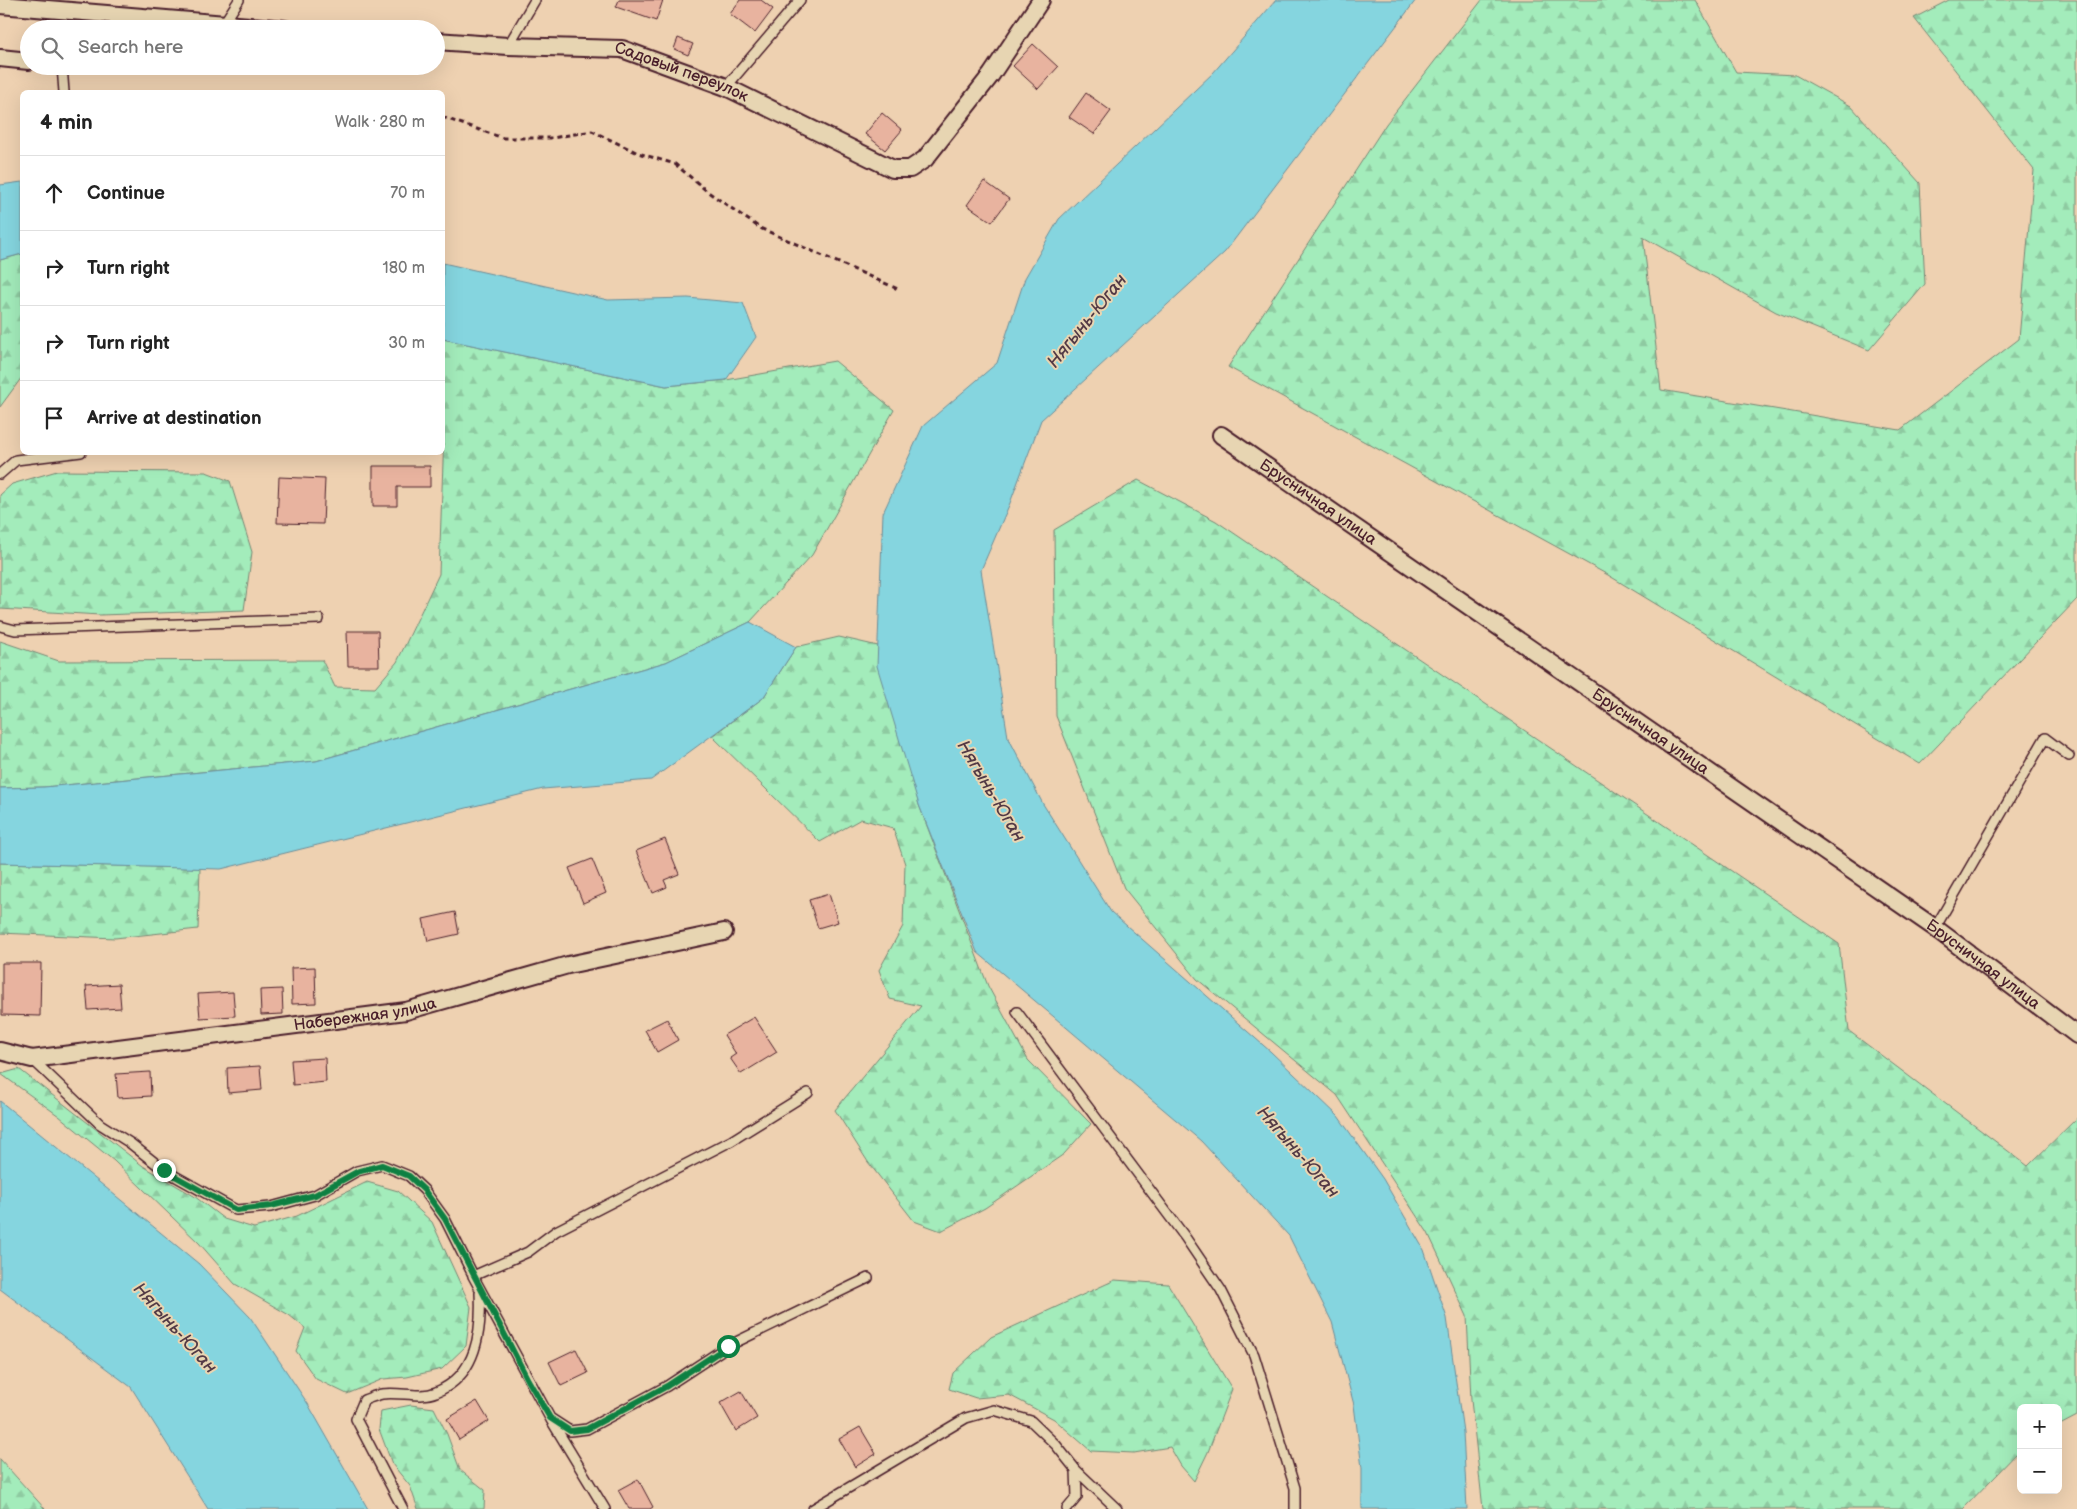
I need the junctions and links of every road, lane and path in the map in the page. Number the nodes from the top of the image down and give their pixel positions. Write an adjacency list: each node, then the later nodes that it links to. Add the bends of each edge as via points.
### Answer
1 (240, 0): 7 (lane)
2 (535, 0): 9 (lane)
3 (800, 0): 13 (lane)
4 (1042, 0): 13 (street, Садовый переулок, via 991,75 925,159 910,168 893,169)
5 (0, 5): 6 (street)
6 (187, 20)
7 (226, 20)
8 (445, 42): 9 (street, Садовый переулок)
9 (508, 46): 13 (street, Садовый переулок, via 622,49)
10 (0, 58): 11 (street)
11 (20, 59)
12 (63, 75): 14 (lane)
13 (726, 87)
14 (64, 90)
15 (445, 118): 16 (path, via 503,138 552,138 592,131 638,153 675,164 708,192 760,228)
16 (898, 289)
17 (1221, 435): 23 (street, Брусничная улица)
18 (57, 455): 19 (lane, via 16,460)
19 (0, 474)
20 (319, 620): 21 (lane, via 15,630)
21 (0, 626)
22 (2069, 756): 23 (lane, via 2045,738)
23 (1935, 928): 26 (street, Брусничная улица)
24 (724, 932): 28 (street, Набережная улица, via 568,965 406,1011)
25 (1017, 1012): 39 (lane, via 1186,1237 1221,1290 1254,1355 1295,1488)
26 (2077, 1035)
27 (0, 1051): 28 (street, Набережная улица)
28 (32, 1059): 30 (lane, via 100,1124 164,1170 236,1210 271,1206 315,1195 357,1172 382,1165 409,1176 424,1190 445,1219)
29 (808, 1093): 30 (lane, via 730,1141 556,1231 528,1252)
30 (473, 1276): 32 (lane); 34 (lane, via 480,1291 482,1323 475,1354 459,1377 436,1392 383,1394 364,1400 356,1419)
31 (868, 1278): 32 (lane, via 728,1346 667,1386 587,1429 570,1431)
32 (550, 1418): 35 (lane)
33 (1076, 1470): 36 (lane, via 1031,1421 994,1410 966,1418); 37 (lane, via 1077,1497); 38 (lane)
34 (403, 1509)
35 (605, 1509)
36 (813, 1509)
37 (1067, 1509)
38 (1118, 1509)
39 (1295, 1509)

